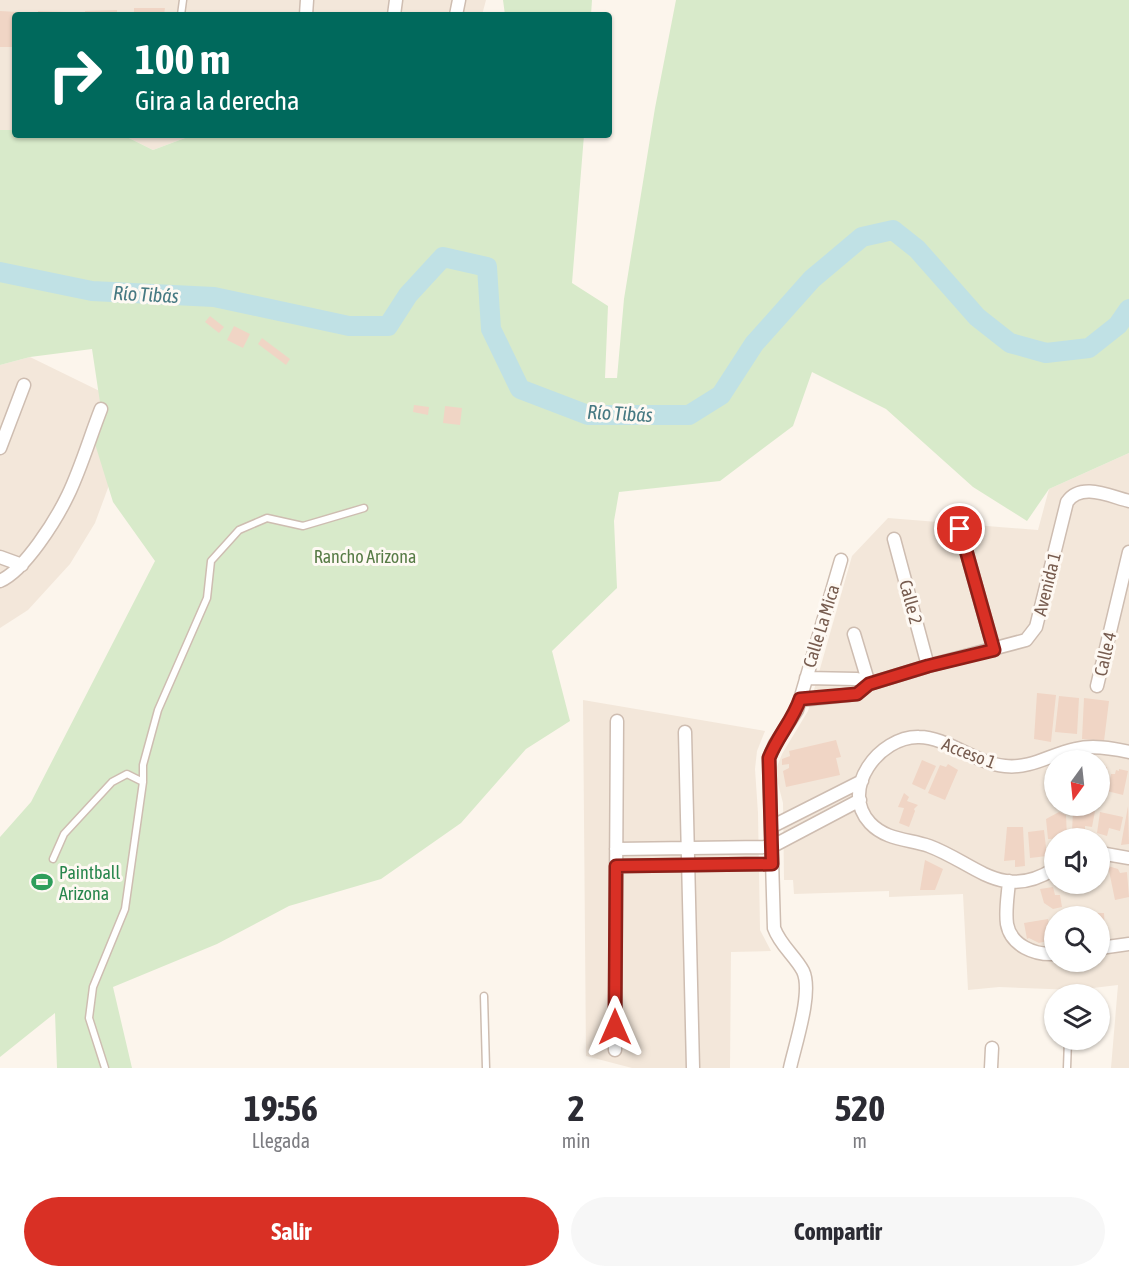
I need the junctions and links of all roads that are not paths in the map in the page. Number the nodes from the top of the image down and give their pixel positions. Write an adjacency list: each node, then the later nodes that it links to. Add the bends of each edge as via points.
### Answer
1 (24, 385): 3 (street)
2 (101, 409): 11 (street, via 68,495)
3 (0, 448)
4 (1129, 501): 14 (street, Avenida 1, via 1088,491 1072,495 1036,627 1026,640)
5 (364, 508): 24 (lane, via 303,526 267,518 239,530 211,561 207,598 158,710 143,765)
6 (960, 529): 14 (street)
7 (894, 539): 15 (street, Calle 2)
8 (1129, 552): 18 (street, Calle 4)
9 (0, 557): 11 (street)
10 (841, 561): 16 (street, Calle La Mica)
11 (22, 565): 12 (street)
12 (0, 581)
13 (854, 634): 17 (street)
14 (994, 650): 15 (street, Avenida 1)
15 (928, 666): 17 (street, Avenida 1)
16 (806, 678): 17 (street, Avenida 1, via 857,679); 19 (street, Calle La Mica)
17 (869, 684): 19 (street, Avenida 1, via 857,694)
18 (1097, 686)
19 (800, 699): 26 (street, Calle La Mica, via 769,758)
20 (617, 721): 28 (street)
21 (685, 732): 29 (street)
22 (1129, 752): 23 (street, Acceso 1, via 1104,747 1077,749 1029,765 1003,766 930,738 906,738 883,749)
23 (862, 781): 25 (street, Acceso 1); 26 (street)
24 (143, 782): 32 (lane, via 127,774 112,782 64,834); 45 (lane, via 125,909 93,987 89,1017)
25 (860, 800): 27 (street); 37 (street, via 866,818 886,835 928,846 988,878)
26 (771, 827): 27 (street, Calle La Mica)
27 (771, 847): 29 (street); 33 (street, Calle La Mica)
28 (616, 849): 29 (street); 35 (street)
29 (687, 849): 34 (street)
30 (1110, 855): 31 (street)
31 (1129, 858)
32 (53, 859)
33 (772, 864): 34 (street); 48 (street, Calle La Mica, via 774,928 804,972 806,989)
34 (687, 865): 35 (street); 47 (street)
35 (616, 866): 43 (street)
36 (1044, 873): 37 (street, via 1025,881)
37 (1009, 881): 40 (street, via 1007,926 1016,941 1033,952)
38 (1129, 944): 39 (street)
39 (1110, 947)
40 (1044, 953)
41 (484, 996): 46 (lane)
42 (992, 1048): 49 (street)
43 (615, 1050)
44 (1068, 1050): 50 (lane)
45 (105, 1068)
46 (486, 1068)
47 (693, 1068)
48 (789, 1068)
49 (991, 1068)
50 (1067, 1068)

